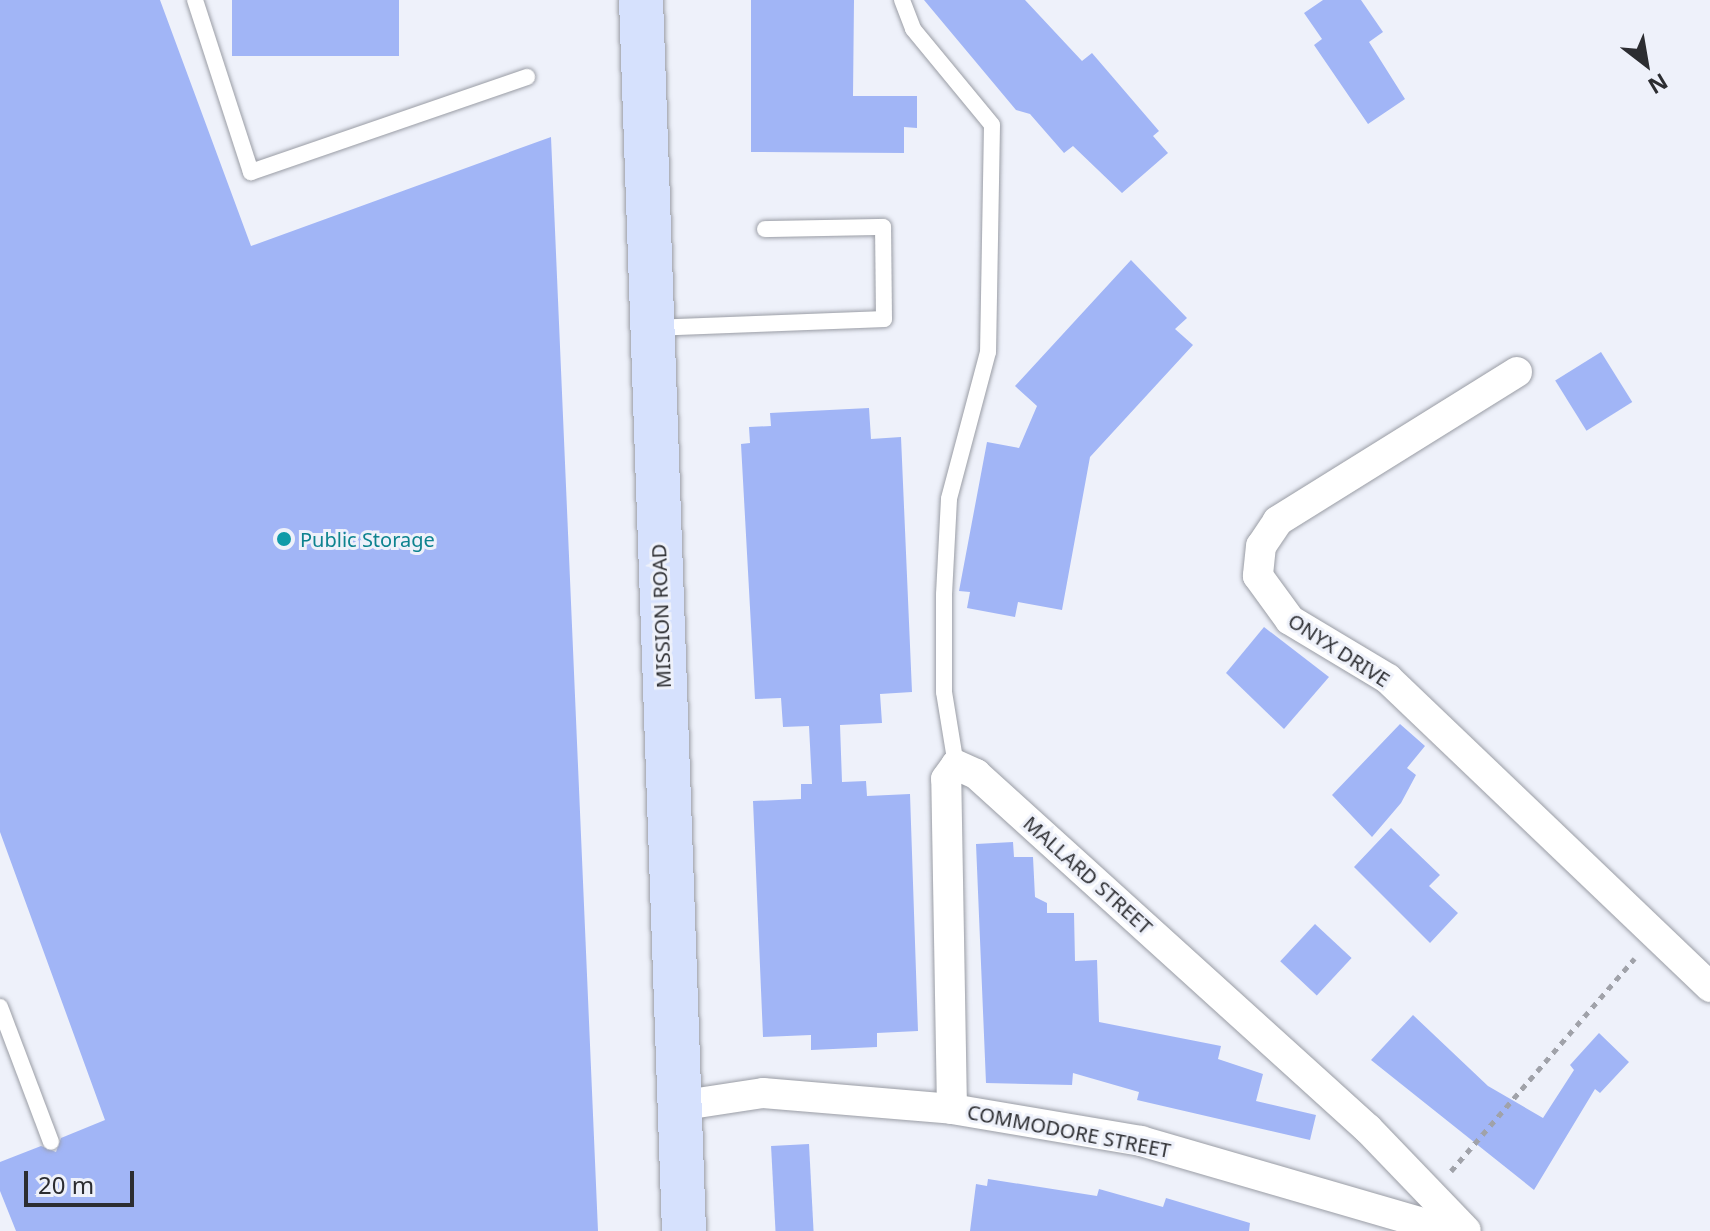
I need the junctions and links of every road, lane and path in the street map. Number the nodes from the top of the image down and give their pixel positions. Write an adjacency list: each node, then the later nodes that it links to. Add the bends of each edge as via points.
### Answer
1 (195, 0): 4 (lane, via 251,172)
2 (641, 0): 6 (main road, MISSION ROAD)
3 (902, 0): 8 (lane, via 913,29 992,125 988,352 949,499 944,692)
4 (527, 77)
5 (765, 229): 6 (lane, via 883,227 884,319)
6 (651, 328): 12 (main road, MISSION ROAD)
7 (1517, 372): 9 (street, ONYX DRIVE, via 1278,521 1261,546 1258,576 1290,620 1388,679)
8 (956, 765): 13 (street, via 946,779); 15 (street, MALLARD STREET, via 988,785)
9 (1657, 933): 10 (street, ONYX DRIVE); 15 (path)
10 (1710, 987)
11 (0, 1007): 14 (lane)
12 (678, 1106): 13 (street, COMMODORE STREET, via 763,1093); 16 (main road, MISSION ROAD)
13 (952, 1109): 17 (street, COMMODORE STREET, via 1141,1141)
14 (51, 1142)
15 (1431, 1194): 18 (street, MALLARD STREET)
16 (684, 1231)
17 (1451, 1231)
18 (1466, 1231)

